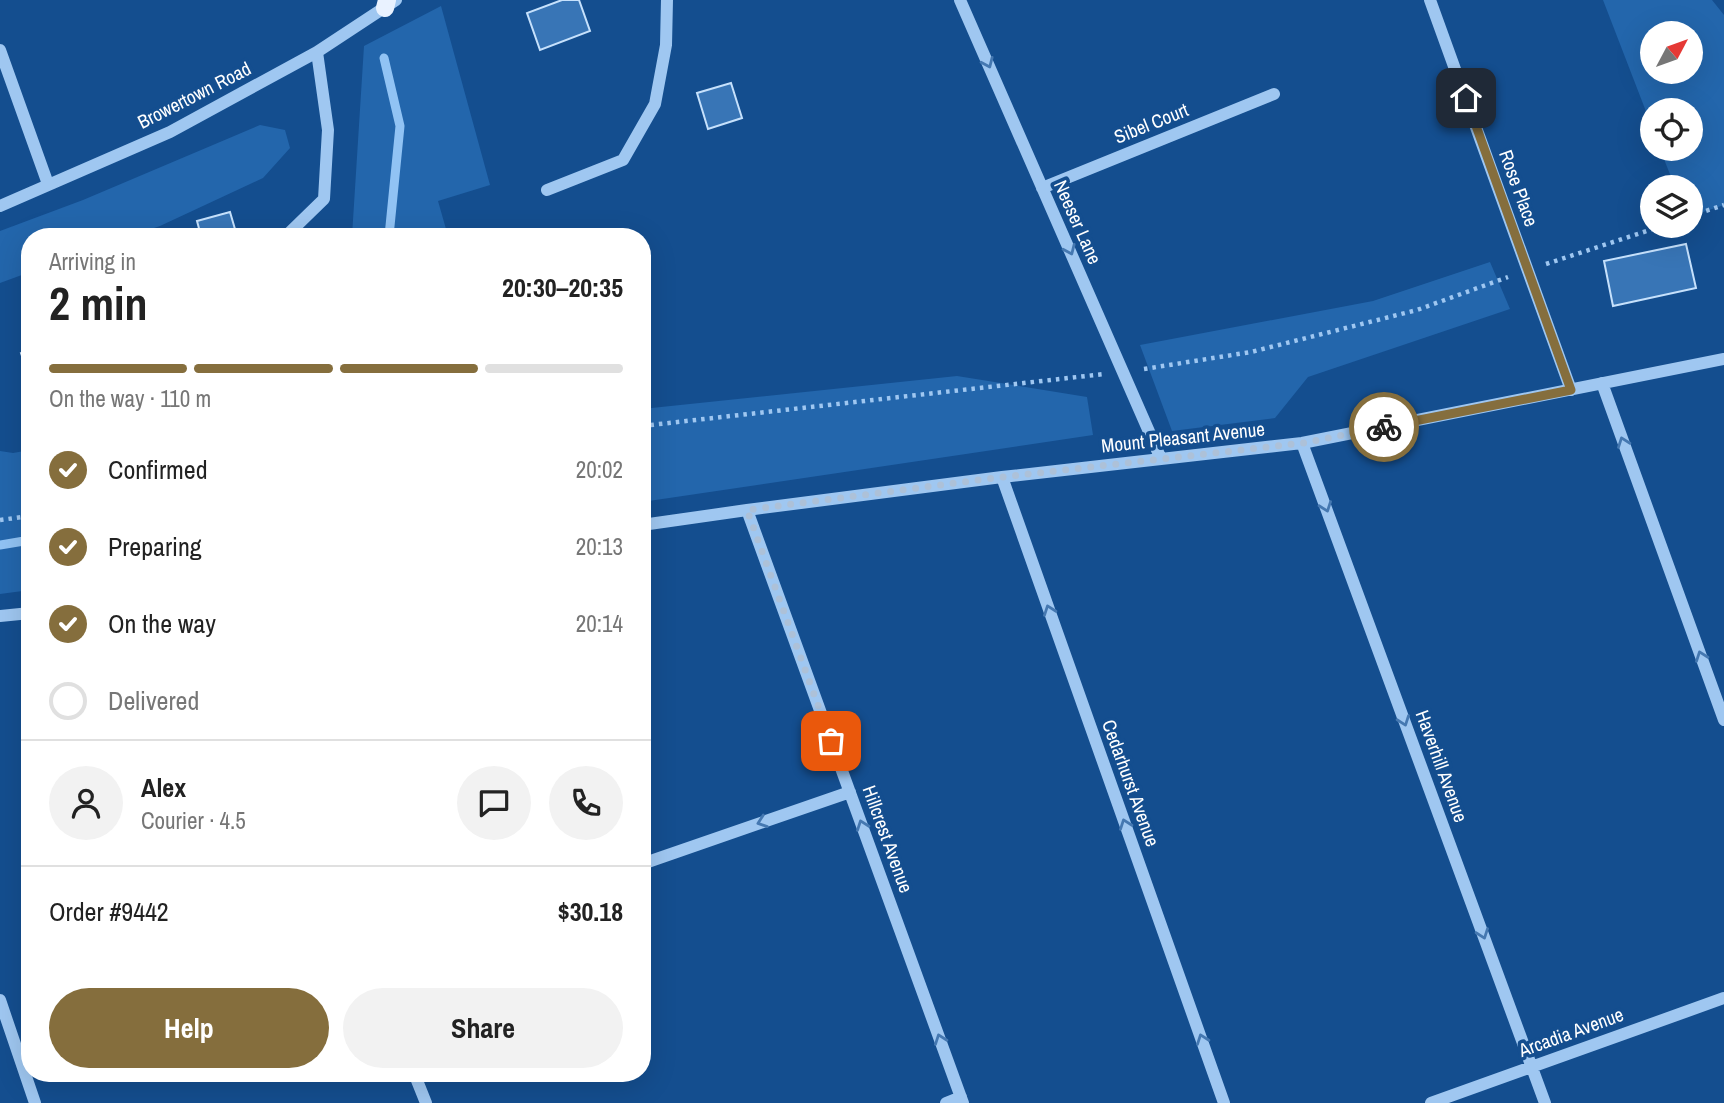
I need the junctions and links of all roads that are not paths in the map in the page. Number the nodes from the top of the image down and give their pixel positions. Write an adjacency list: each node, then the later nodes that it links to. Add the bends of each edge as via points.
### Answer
1 (667, 0): 10 (street, via 666,45 655,104 623,160)
2 (960, 0): 9 (street, Neeser Lane, one-way to 9)
3 (1430, 0): 15 (street, Rose Place)
4 (389, 3): 6 (street, Browertown Road)
5 (0, 51): 8 (street)
6 (317, 52): 8 (street, Browertown Road, via 170,132); 12 (street, via 328,130 324,199)
7 (1274, 94): 9 (street, Sibel Court)
8 (48, 184): 11 (street, Browertown Road)
9 (1042, 188): 17 (street, Neeser Lane, one-way to 17)
10 (547, 190)
11 (0, 206)
12 (294, 228)
13 (1724, 359): 14 (street, Mount Pleasant Avenue)
14 (1602, 383): 15 (street, Mount Pleasant Avenue); 23 (street, one-way to 14)
15 (1571, 390): 16 (street, Mount Pleasant Avenue)
16 (1303, 443): 17 (street, Mount Pleasant Avenue); 29 (street, Haverhill Avenue, one-way to 29)
17 (1161, 459): 18 (street, Mount Pleasant Avenue)
18 (1002, 477): 19 (street, Mount Pleasant Avenue); 36 (street, Cedarhurst Avenue, one-way to 18)
19 (747, 510): 20 (street, Mount Pleasant Avenue); 24 (street, Hillcrest Avenue)
20 (651, 525)
21 (21, 614): 22 (street)
22 (0, 616)
23 (1724, 720)
24 (850, 792): 25 (street, one-way to 25); 32 (street, Hillcrest Avenue, one-way to 24)
25 (651, 861)
26 (1724, 998): 29 (street, Arcadia Avenue)
27 (0, 1000): 28 (street)
28 (21, 1064)
29 (1532, 1067): 37 (street, Arcadia Avenue); 38 (street, Haverhill Avenue)
30 (27, 1082): 33 (street)
31 (418, 1082): 34 (street)
32 (962, 1100): 35 (street)
33 (34, 1103)
34 (426, 1103)
35 (946, 1103)
36 (1224, 1103)
37 (1431, 1103)
38 (1545, 1103)

